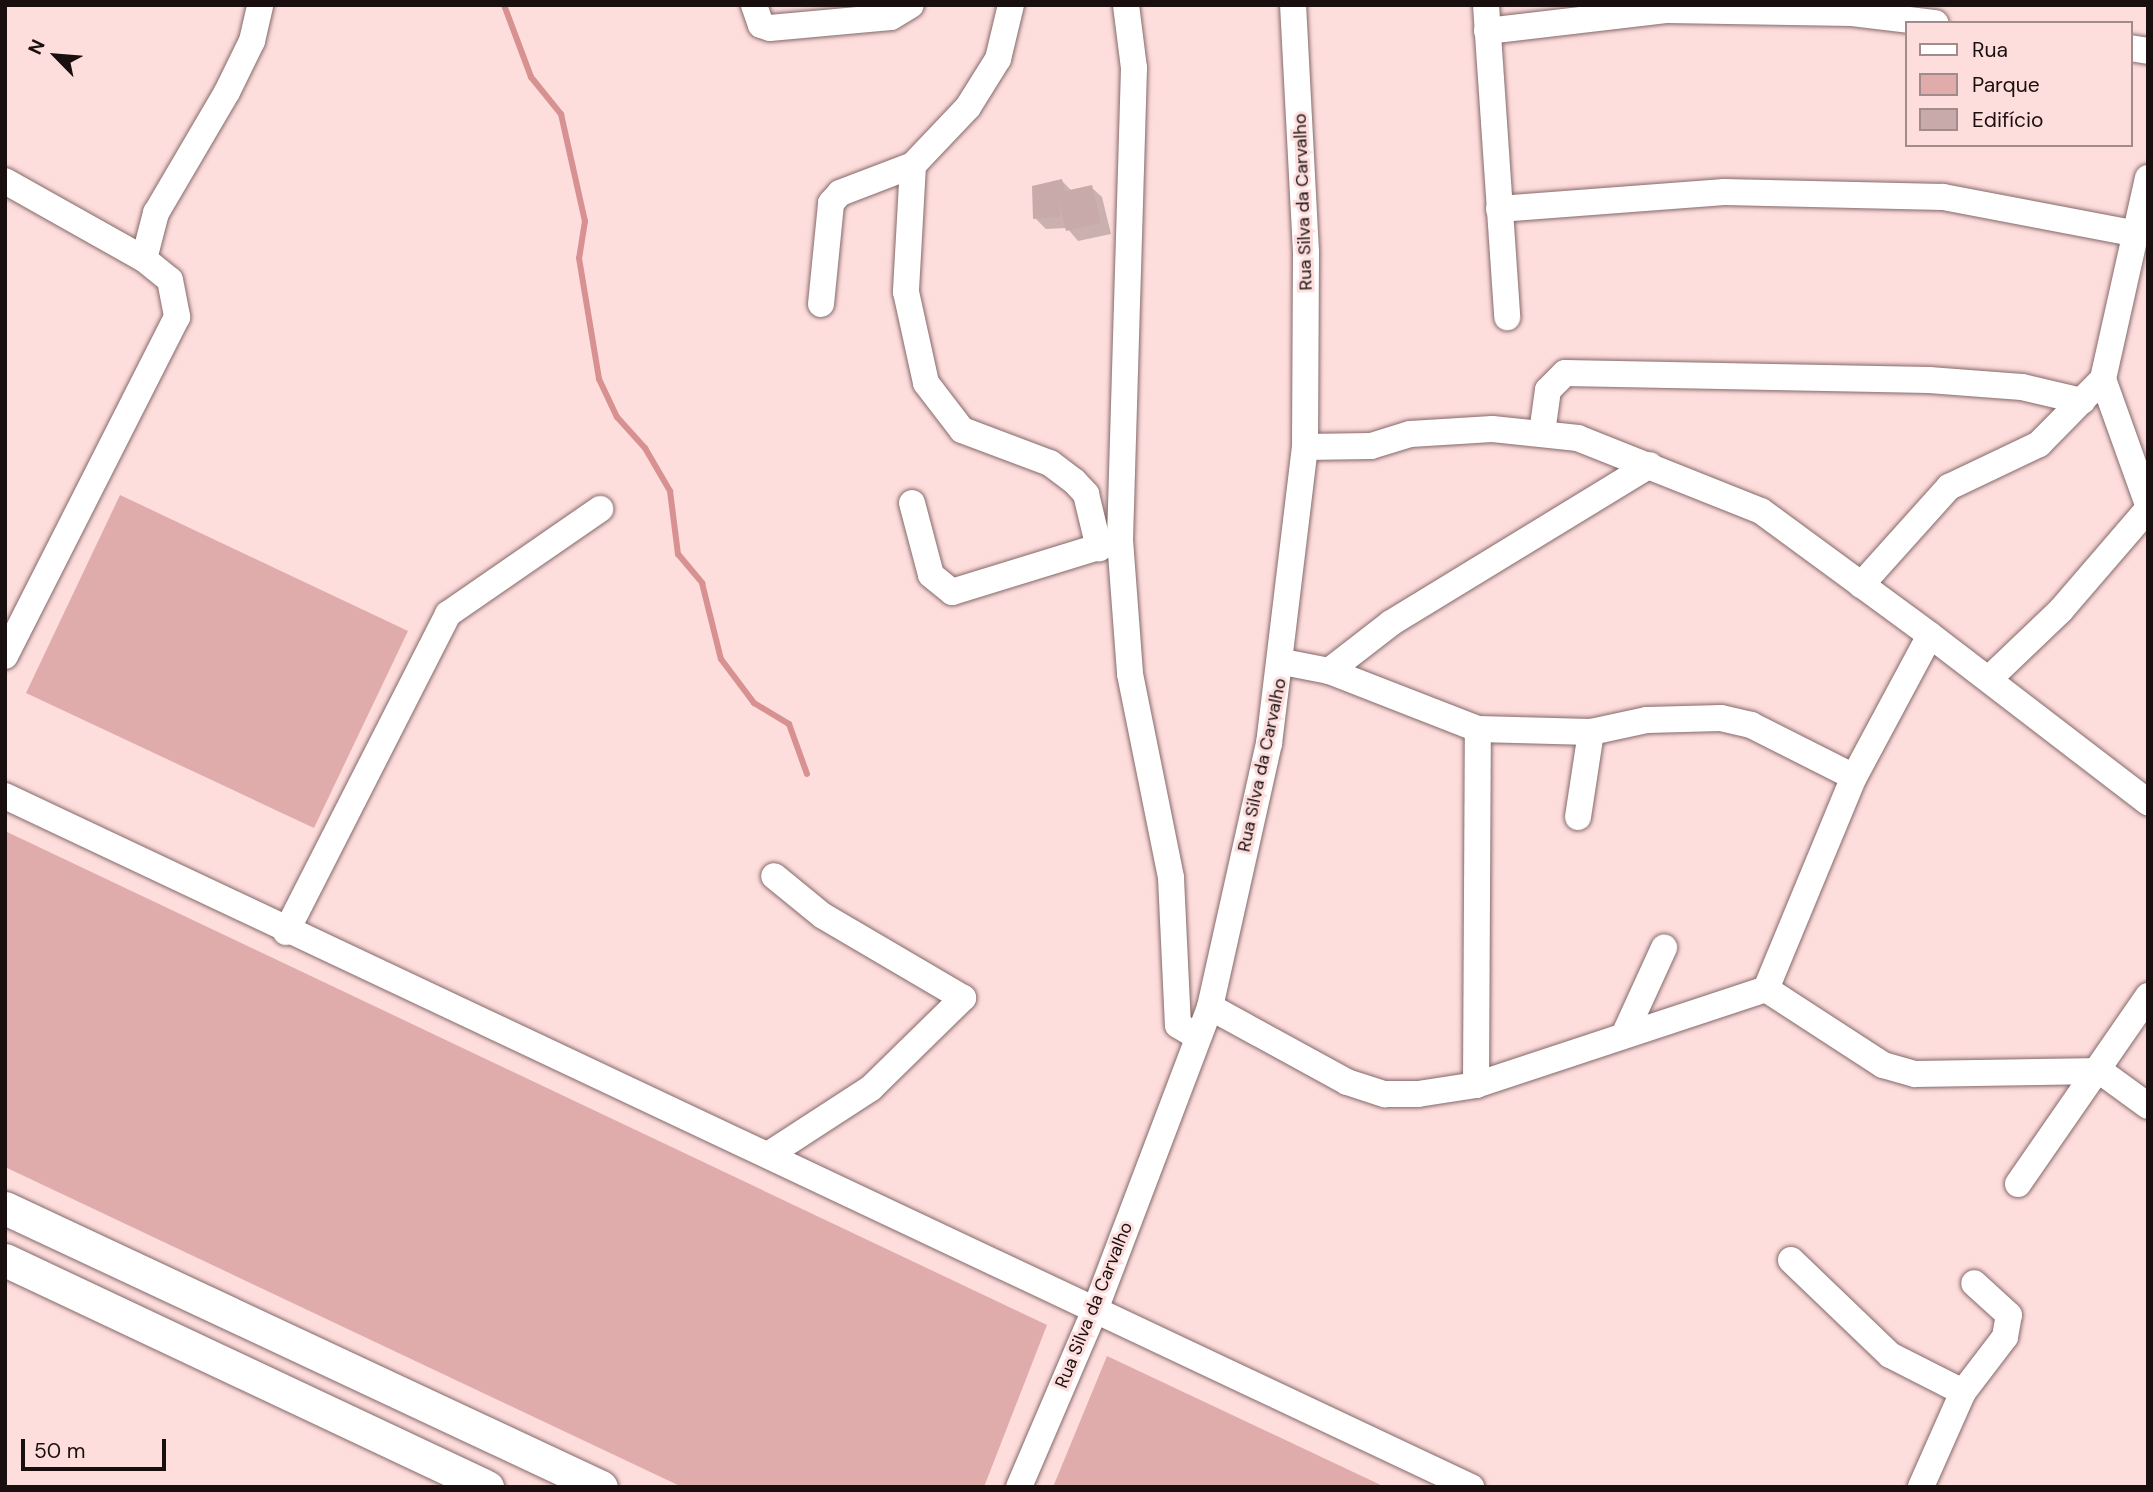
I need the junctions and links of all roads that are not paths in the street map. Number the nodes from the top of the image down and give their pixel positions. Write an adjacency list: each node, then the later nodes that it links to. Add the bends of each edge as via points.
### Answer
1 (260, 5): 14 (street, via 252,41 227,92 156,213)
2 (754, 5): 3 (street, via 761,25 770,28 891,17)
3 (911, 5)
4 (1011, 5): 9 (street, via 987,84)
5 (1126, 5): 25 (street, via 1134,68)
6 (1293, 5): 20 (street, Rua Silva da Carvalho, via 1306,252)
7 (1486, 18): 8 (street, via 1666,10 1852,13); 12 (street)
8 (1918, 21)
9 (913, 165): 15 (street, via 831,203); 25 (street, via 906,292 926,383 962,430 1050,463 1074,481 1086,494)
10 (2148, 178): 13 (street)
11 (5, 181): 14 (street)
12 (1499, 209): 13 (street, via 1724,192 1943,197); 16 (street)
13 (2137, 234): 17 (street)
14 (144, 259): 28 (street, via 170,281 177,317)
15 (821, 304)
16 (1507, 317)
17 (2104, 379): 18 (street); 23 (street)
18 (2082, 401): 19 (street, via 2022,387 1929,380 1566,373 1548,390); 26 (street, via 2039,444 1949,488)
19 (1542, 433): 20 (street, via 1492,429 1410,434 1371,446); 21 (street, via 1578,438)
20 (1305, 447): 29 (street, Rua Silva da Carvalho)
21 (1650, 465): 26 (street, via 1761,511); 30 (street, via 1391,623)
22 (912, 503): 25 (street, via 931,575 952,592)
23 (2148, 507): 31 (street, via 2061,610)
24 (600, 509): 39 (street, via 447,614)
25 (1109, 544): 45 (street, via 1171,878 1178,1024)
26 (1861, 585): 27 (street)
27 (1930, 635): 31 (street); 34 (street)
28 (5, 656)
29 (1283, 662): 30 (street); 43 (street, Rua Silva da Carvalho)
30 (1329, 671): 32 (street)
31 (1991, 677): 36 (street)
32 (1478, 729): 33 (street); 47 (street)
33 (1591, 732): 34 (street, via 1647,720 1721,718 1751,725); 37 (street)
34 (1854, 776): 41 (street)
35 (5, 796): 39 (street)
36 (2148, 803)
37 (1578, 817)
38 (774, 876): 49 (street, via 823,916 963,998 871,1088)
39 (286, 932): 49 (street)
40 (1664, 947): 44 (street)
41 (1766, 989): 44 (street); 46 (street, via 1859,1053 1915,1074)
42 (2148, 996): 46 (street)
43 (1210, 1007): 45 (street, Rua Silva da Carvalho); 47 (street, via 1348,1082 1385,1094)
44 (1625, 1033): 47 (street)
45 (1198, 1037): 55 (street, Rua Silva da Carvalho)
46 (2100, 1071): 48 (street); 50 (street)
47 (1476, 1085)
48 (2148, 1105)
49 (768, 1155): 55 (street)
50 (2018, 1184)
51 (5, 1208): 58 (main road)
52 (5, 1260): 57 (main road)
53 (1791, 1260): 56 (street, via 1890,1355)
54 (1974, 1283): 56 (street, via 2009,1315 2004,1337)
55 (1094, 1310): 59 (street, Rua Silva da Carvalho); 60 (street)
56 (1963, 1392): 61 (street)
57 (487, 1487)
58 (601, 1487)
59 (1019, 1487)
60 (1471, 1487)
61 (1921, 1487)

